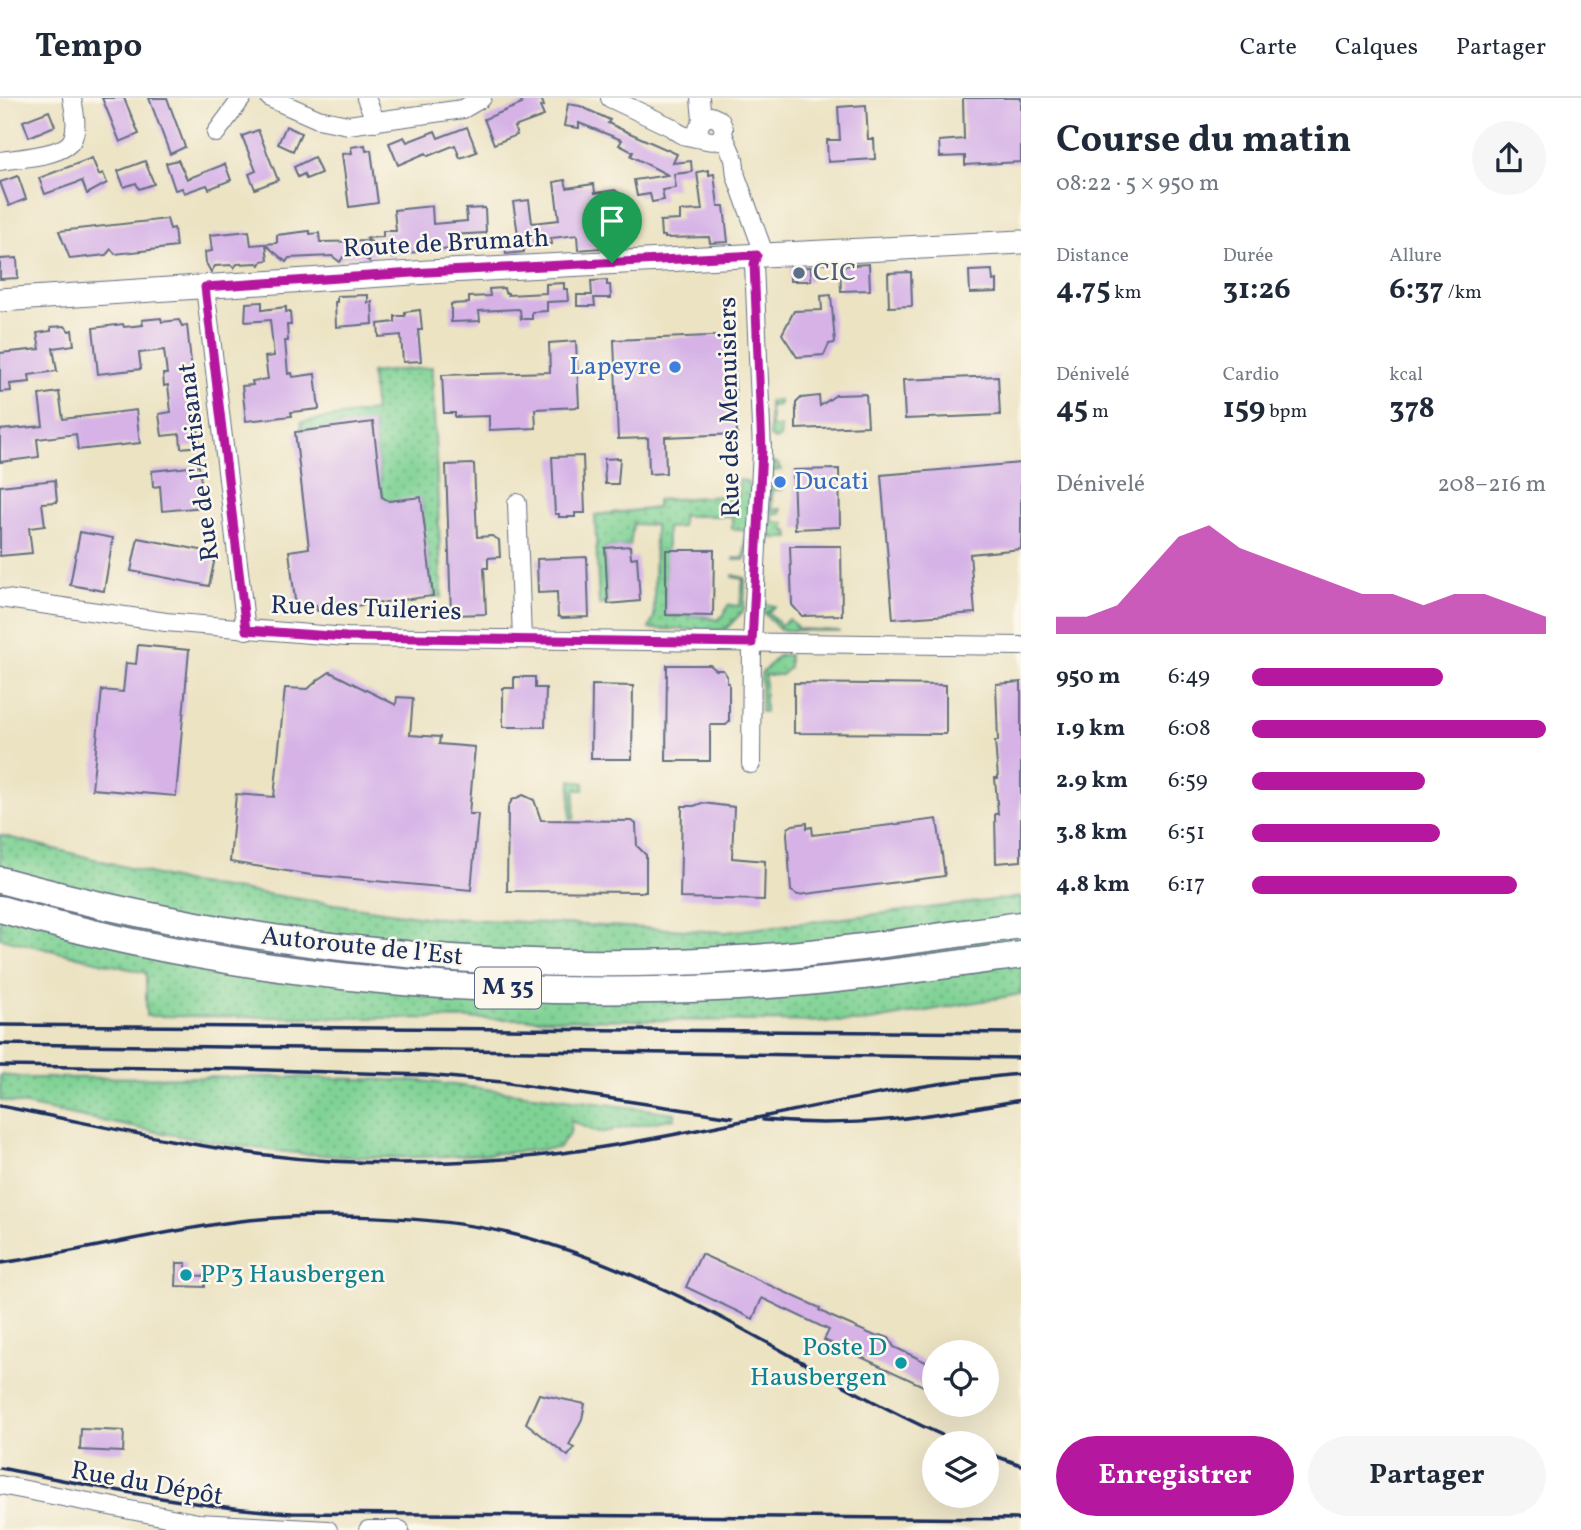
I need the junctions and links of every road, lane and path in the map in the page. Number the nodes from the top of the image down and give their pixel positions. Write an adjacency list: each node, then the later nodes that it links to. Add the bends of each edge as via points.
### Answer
1 (72, 98): 12 (street, via 73,140 62,150)
2 (242, 98): 11 (street)
3 (270, 98): 9 (street, via 318,119 348,125)
4 (366, 98): 9 (street)
5 (482, 98): 9 (street, via 463,109)
6 (610, 98): 10 (street, via 680,135)
7 (700, 98): 10 (street)
8 (711, 98): 10 (street)
9 (376, 121)
10 (708, 129): 14 (street, Rue des Menuisiers, via 714,148 736,176 759,236)
11 (216, 134)
12 (0, 162)
13 (1021, 242): 14 (main road, Route de Brumath)
14 (757, 255): 15 (main road, Route de Brumath); 21 (street, Rue des Menuisiers, via 762,450)
15 (205, 287): 16 (main road, Route de Brumath); 19 (street, Rue de l'Artisanat)
16 (0, 300)
17 (517, 503): 20 (street)
18 (0, 598): 19 (street, Rue des Tuileries)
19 (246, 630): 20 (street, Rue des Tuileries, via 346,637)
20 (522, 639): 21 (street, Rue des Tuileries)
21 (752, 643): 22 (street, Rue des Tuileries); 23 (street, Rue des Menuisiers)
22 (1021, 646)
23 (751, 764)
24 (0, 880): 26 (highway, Autoroute de l’Est / M 35, via 231,932 380,953 464,959 737,959 842,950)
25 (0, 909): 27 (highway, Autoroute de l’Est / M 35, via 225,959 379,980 538,990 738,987 850,978)
26 (1021, 925)
27 (1021, 955)
28 (0, 1485): 29 (street, Rue du Dépôt, via 198,1523)
29 (328, 1530)
30 (371, 1530): 31 (street)
31 (400, 1530)

